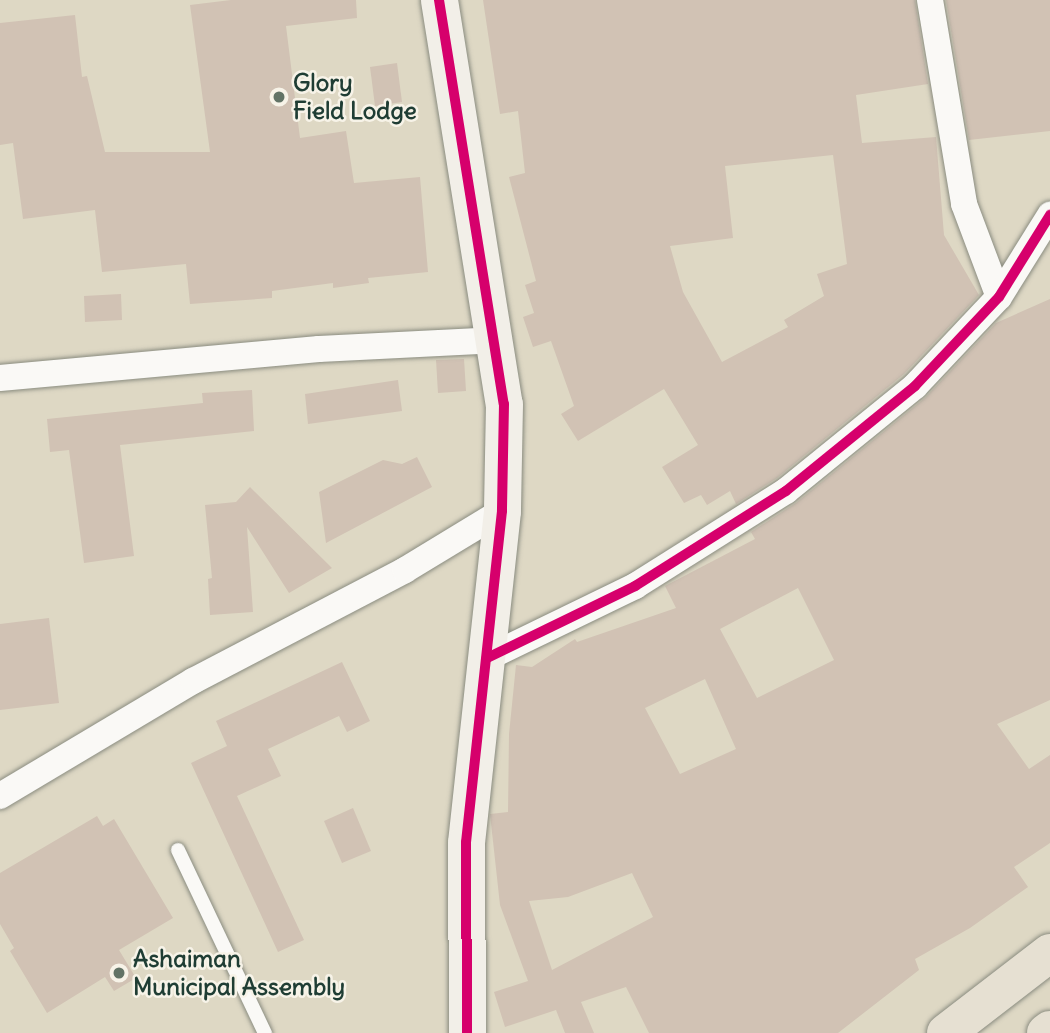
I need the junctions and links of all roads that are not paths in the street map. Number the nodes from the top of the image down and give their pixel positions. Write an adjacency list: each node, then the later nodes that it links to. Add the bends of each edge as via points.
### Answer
1 (439, 0): 5 (street)
2 (930, 0): 4 (street, via 964,204)
3 (1050, 215): 4 (street)
4 (999, 297): 8 (street, via 915,386 786,491 635,586)
5 (495, 340): 6 (street, via 319,348); 7 (street, via 503,404)
6 (0, 378)
7 (502, 511): 8 (street); 9 (street, via 405,570 193,681)
8 (488, 658): 14 (street, via 466,842)
9 (0, 796)
10 (178, 850): 13 (lane)
11 (1050, 953): 15 (main road)
12 (1050, 1030): 16 (main road)
13 (265, 1033)
14 (467, 1033)
15 (946, 1033)
16 (1046, 1033)

